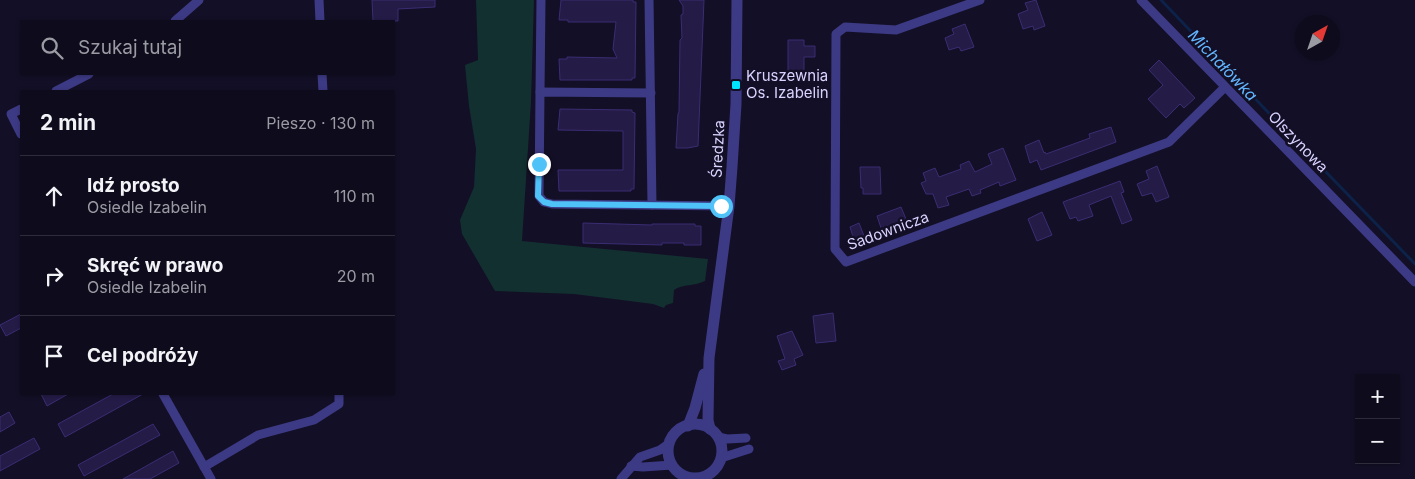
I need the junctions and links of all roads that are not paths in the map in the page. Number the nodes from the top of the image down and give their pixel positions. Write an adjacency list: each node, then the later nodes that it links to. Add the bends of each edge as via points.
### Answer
1 (199, 0): 8 (street)
2 (319, 0): 9 (street)
3 (541, 0): 15 (street)
4 (649, 0): 16 (street)
5 (737, 0): 20 (street, Średzka, via 736,104)
6 (980, 0): 12 (street, Sadownicza, via 896,30 845,27 836,34 835,249 846,262 1169,142)
7 (1141, 0): 12 (street, Olszynowa)
8 (176, 20)
9 (320, 20)
10 (87, 75): 13 (street)
11 (322, 75): 14 (street)
12 (1225, 87): 21 (street, Olszynowa)
13 (58, 90)
14 (323, 90)
15 (540, 92): 16 (street); 19 (street, via 538,196 552,204)
16 (651, 93): 19 (street)
17 (20, 110): 18 (street, via 11,114)
18 (20, 132)
19 (652, 205): 20 (street)
20 (729, 206): 22 (street, Średzka)
21 (1415, 282)
22 (708, 358): 25 (street, Średzka); 26 (street, Średzka, via 708,420)
23 (164, 395): 32 (street)
24 (338, 395): 32 (street, via 339,404 314,420 258,435)
25 (688, 426): 26 (street, via 699,425); 28 (street, via 677,432)
26 (714, 433): 27 (street, via 727,439); 30 (street, via 722,448)
27 (746, 438)
28 (670, 443): 31 (street, via 640,457); 33 (street, via 668,454)
29 (748, 449): 30 (street)
30 (721, 458): 34 (street, via 716,468)
31 (631, 466): 33 (street); 36 (street)
32 (204, 467): 35 (street)
33 (677, 472): 34 (street, via 692,478)
34 (705, 477)
35 (211, 479)
36 (621, 479)

